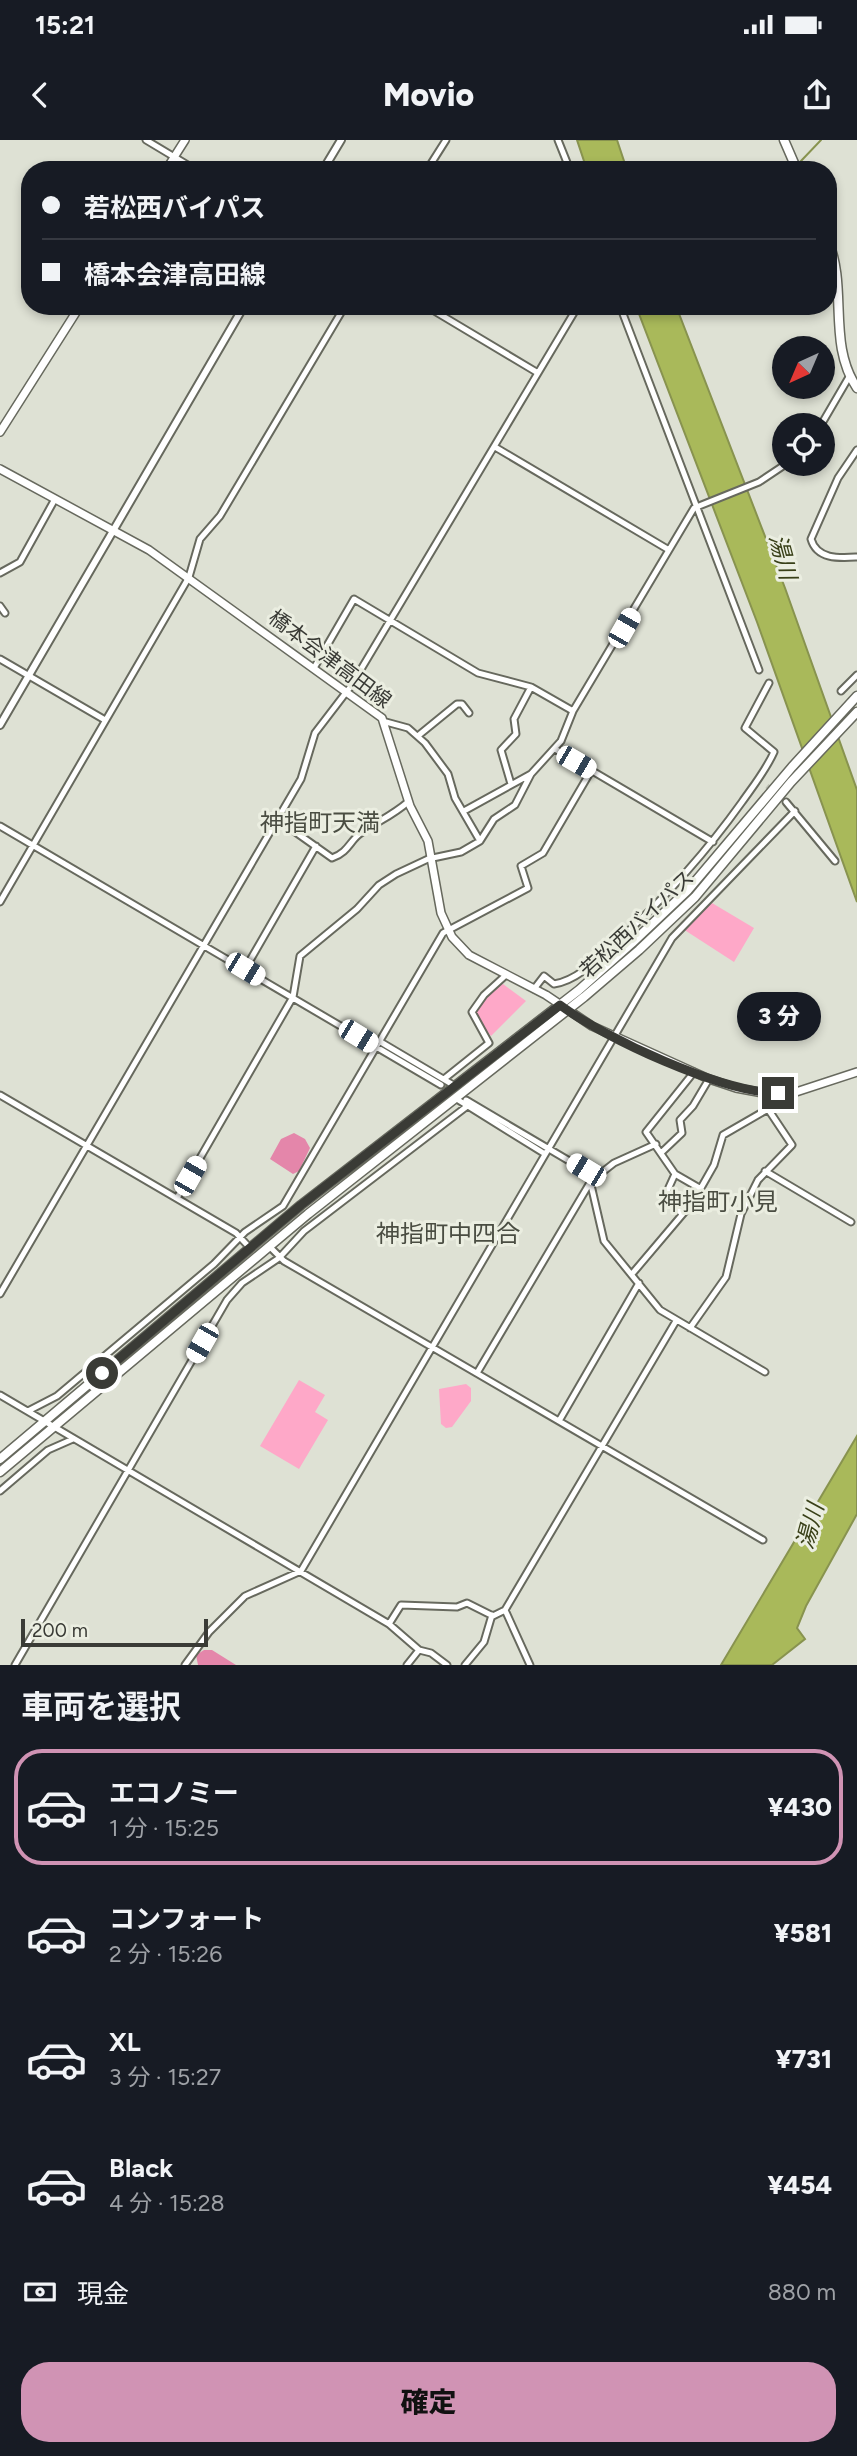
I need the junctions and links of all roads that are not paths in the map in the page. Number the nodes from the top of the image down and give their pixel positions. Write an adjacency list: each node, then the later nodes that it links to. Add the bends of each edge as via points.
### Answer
1 (146, 140): 7 (street)
2 (184, 140): 7 (main road)
3 (341, 140): 10 (street)
4 (446, 140): 11 (street)
5 (558, 140): 12 (street)
6 (784, 140): 13 (main road)
7 (174, 157): 8 (main road); 9 (street)
8 (172, 161)
9 (181, 161)
10 (328, 161)
11 (433, 161)
12 (566, 161)
13 (793, 161)
14 (837, 288): 22 (main road, via 841,346)
15 (73, 315): 25 (main road)
16 (239, 315): 32 (street)
17 (340, 315): 36 (street, via 220,516 201,539)
18 (441, 315): 21 (street)
19 (573, 315): 21 (street)
20 (624, 315): 31 (street)
21 (538, 373): 26 (street)
22 (849, 377): 23 (main road); 24 (street)
23 (857, 388)
24 (828, 413)
25 (0, 432)
26 (495, 447): 33 (street); 39 (street)
27 (857, 450): 34 (street, via 838,478 811,539 821,553 841,560)
28 (0, 469): 30 (main road, 橋本会津高田線)
29 (772, 473): 31 (street)
30 (55, 499): 32 (main road, 橋本会津高田線); 35 (street, via 20,562)
31 (698, 504): 33 (street); 42 (street)
32 (114, 530): 36 (main road, 橋本会津高田線); 43 (street)
33 (669, 550): 50 (street)
34 (857, 557)
35 (0, 573)
36 (189, 577): 41 (main road, 橋本会津高田線); 53 (street)
37 (0, 606): 38 (street)
38 (5, 613)
39 (391, 620): 41 (street, via 354,599); 46 (street, via 478,673); 47 (street)
40 (0, 659): 43 (street)
41 (314, 668): 47 (main road, 橋本会津高田線)
42 (760, 670)
43 (29, 675): 53 (street); 55 (street)
44 (857, 675): 48 (street)
45 (769, 684): 61 (street, via 745,727 774,752)
46 (531, 687): 50 (street); 62 (street, via 514,719 516,734 501,750)
47 (347, 691): 54 (main road, 橋本会津高田線); 68 (street, via 315,733 301,779)
48 (841, 691)
49 (857, 696): 60 (main road)
50 (573, 711): 57 (street)
51 (469, 713): 56 (street, via 457,704)
52 (856, 714): 60 (main road)
53 (105, 720): 72 (street)
54 (386, 722): 56 (street); 64 (main road, 橋本会津高田線)
55 (0, 724)
56 (419, 735): 66 (street, via 447,774)
57 (555, 749): 58 (street); 59 (street)
58 (591, 771): 71 (street); 77 (street, via 543,853 521,866 528,888)
59 (531, 774): 62 (street); 70 (street, via 515,805 494,820)
60 (788, 779): 83 (main road, 若松西バイパス, via 688,890)
61 (758, 780): 63 (street); 71 (street)
62 (511, 784): 66 (street)
63 (767, 786)
64 (408, 802): 73 (street, via 359,833 352,846 336,858); 74 (main road, 橋本会津高田線)
65 (786, 802): 67 (street)
66 (464, 811): 70 (street)
67 (795, 811): 75 (street); 84 (street, via 673,936)
68 (277, 819): 73 (street); 78 (street)
69 (0, 827): 72 (street)
70 (481, 841): 74 (street)
71 (713, 842): 81 (street, via 666,897 610,948 571,979 555,984 544,976)
72 (33, 845): 76 (street); 78 (street)
73 (316, 846): 79 (street)
74 (432, 859): 77 (main road, 橋本会津高田線); 82 (street, via 380,885 358,909 310,945 298,963)
75 (835, 861)
76 (1, 899)
77 (447, 929): 80 (main road, 橋本会津高田線, via 469,955); 85 (street)
78 (204, 945): 79 (street); 98 (street)
79 (245, 969): 82 (street)
80 (506, 975): 81 (main road, 橋本会津高田線); 88 (street, via 472,1012 489,1042)
81 (534, 989): 83 (main road, 橋本会津高田線)
82 (293, 998): 85 (street); 105 (street)
83 (564, 1007): 84 (main road, 橋本会津高田線); 91 (main road, 若松西バイパス); 94 (main road, 若松西バイパス)
84 (613, 1036): 86 (main road, 橋本会津高田線); 99 (street)
85 (377, 1044): 88 (street); 90 (street); 108 (street, via 283,1206)
86 (694, 1072): 89 (main road, 橋本会津高田線); 97 (street, via 647,1129)
87 (857, 1072): 92 (main road, 橋本会津高田線, via 814,1087)
88 (444, 1079): 91 (street)
89 (709, 1079): 92 (main road, 橋本会津高田線); 100 (street, via 680,1119 682,1133)
90 (441, 1086)
91 (455, 1086): 110 (main road, 若松西バイパス)
92 (768, 1093): 96 (street)
93 (0, 1095): 98 (street)
94 (455, 1098): 95 (street); 109 (main road, 若松西バイパス)
95 (466, 1103): 99 (street); 111 (street, via 304,1231)
96 (768, 1109): 101 (street, via 792,1145); 104 (street, via 723,1135)
97 (656, 1144): 100 (street); 103 (street, via 614,1163)
98 (87, 1145): 105 (street); 114 (street)
99 (547, 1151): 103 (street, via 588,1172); 117 (street)
100 (662, 1152): 102 (street)
101 (765, 1171): 107 (street); 116 (street, via 741,1214 726,1277)
102 (675, 1174): 104 (street); 106 (street, via 665,1196)
103 (591, 1181): 112 (street, via 604,1241); 119 (street)
104 (701, 1189): 106 (street)
105 (177, 1198): 108 (street)
106 (682, 1214): 112 (street)
107 (851, 1222)
108 (240, 1236): 110 (street); 121 (street, via 214,1264 57,1396)
109 (269, 1246): 111 (street); 124 (main road, 若松西バイパス)
110 (250, 1248): 123 (main road, 若松西バイパス)
111 (279, 1258): 117 (street); 128 (street, via 242,1283 227,1300)
112 (632, 1274): 113 (street)
113 (639, 1283): 115 (street, via 660,1310); 122 (street)
114 (0, 1294)
115 (676, 1321): 116 (street); 126 (street)
116 (690, 1328): 118 (street)
117 (433, 1348): 119 (street); 132 (street)
118 (765, 1372)
119 (477, 1374): 122 (street)
120 (0, 1395): 121 (street)
121 (28, 1411): 123 (street)
122 (559, 1421): 126 (street)
123 (44, 1422): 124 (street); 127 (main road, 若松西バイパス)
124 (53, 1427): 125 (street); 129 (main road, 若松西バイパス)
125 (73, 1439): 128 (street); 130 (street, via 48,1450)
126 (601, 1445): 131 (street); 133 (street)
127 (0, 1459)
128 (128, 1471): 132 (street); 137 (street)
129 (0, 1472)
130 (0, 1491)
131 (763, 1540)
132 (301, 1571): 135 (street); 138 (street, via 245,1596 209,1632)
133 (505, 1609): 134 (street); 142 (street)
134 (492, 1615): 135 (street, via 467,1603 457,1607 401,1605); 141 (street, via 484,1642)
135 (389, 1624): 136 (street)
136 (419, 1650): 139 (street); 140 (street)
137 (15, 1665)
138 (185, 1665)
139 (407, 1665)
140 (447, 1665)
141 (465, 1665)
142 (530, 1665)

